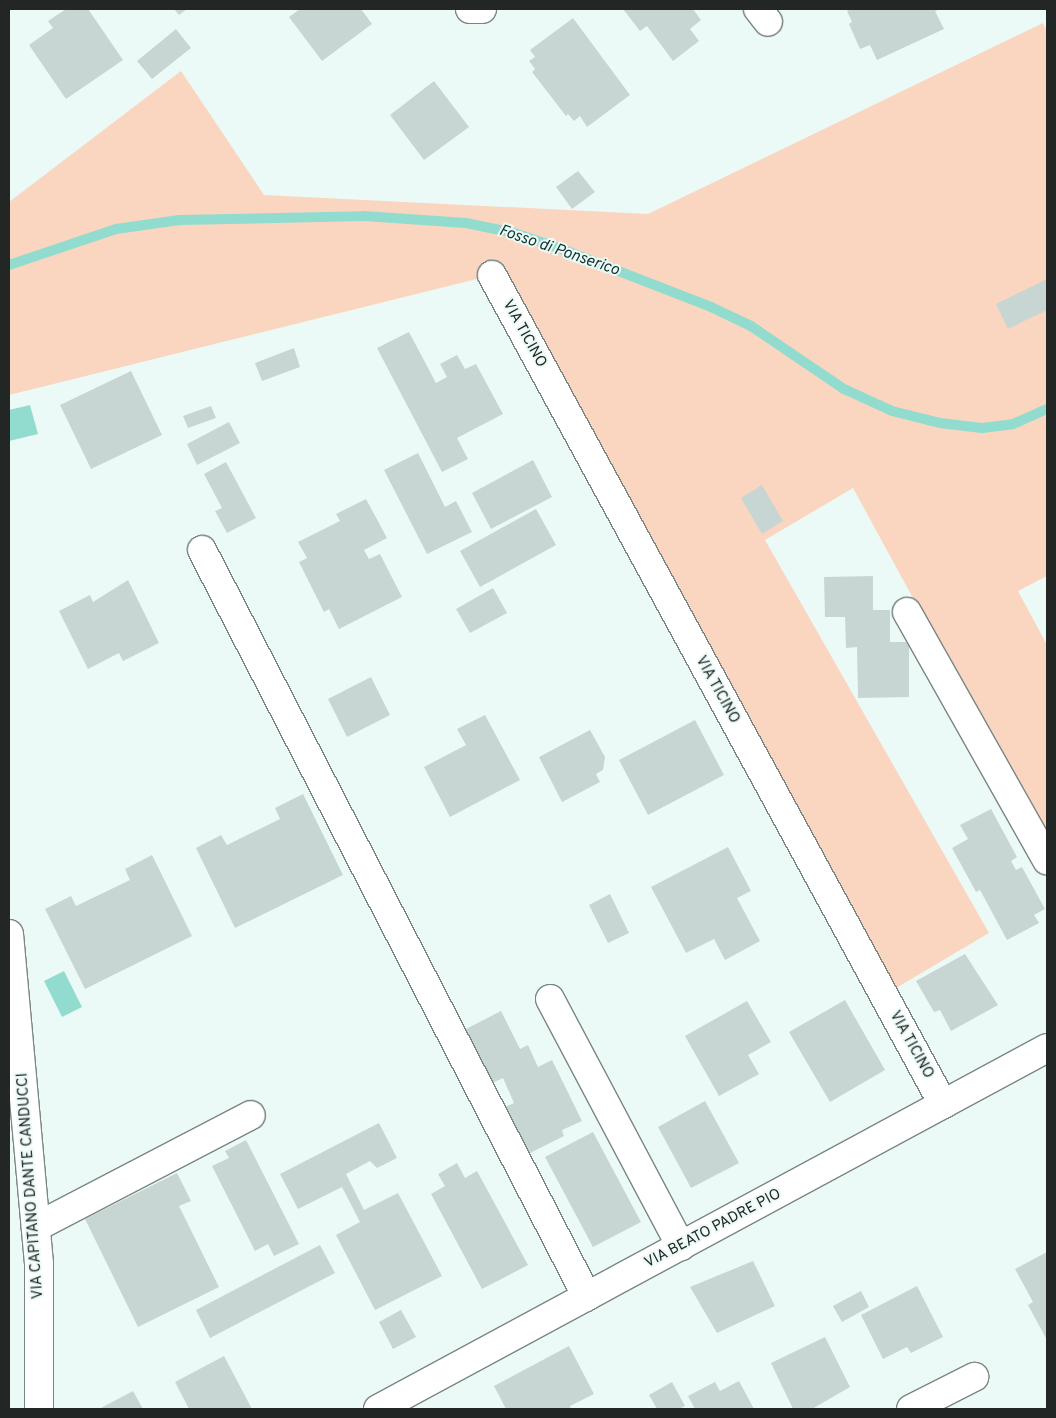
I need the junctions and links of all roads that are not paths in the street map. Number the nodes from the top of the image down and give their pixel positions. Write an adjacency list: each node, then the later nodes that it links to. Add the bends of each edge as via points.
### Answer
1 (470, 9): 2 (street)
2 (482, 9)
3 (492, 275): 10 (street, VIA TICINO)
4 (202, 550): 14 (street)
5 (907, 612): 6 (street)
6 (1047, 860)
7 (9, 934): 12 (street, VIA CAPITANO DANTE CANDUCCI)
8 (550, 999): 13 (street)
9 (1047, 1048): 10 (street, VIA BEATO PADRE PIO)
10 (943, 1104): 13 (street, VIA BEATO PADRE PIO)
11 (251, 1114): 12 (street)
12 (36, 1227): 16 (street, VIA CAPITANO DANTE CANDUCCI, via 40,1301)
13 (681, 1246): 14 (street, VIA BEATO PADRE PIO)
14 (588, 1297): 17 (street, VIA BEATO PADRE PIO)
15 (974, 1376): 18 (street)
16 (39, 1409)
17 (378, 1409)
18 (911, 1409)

